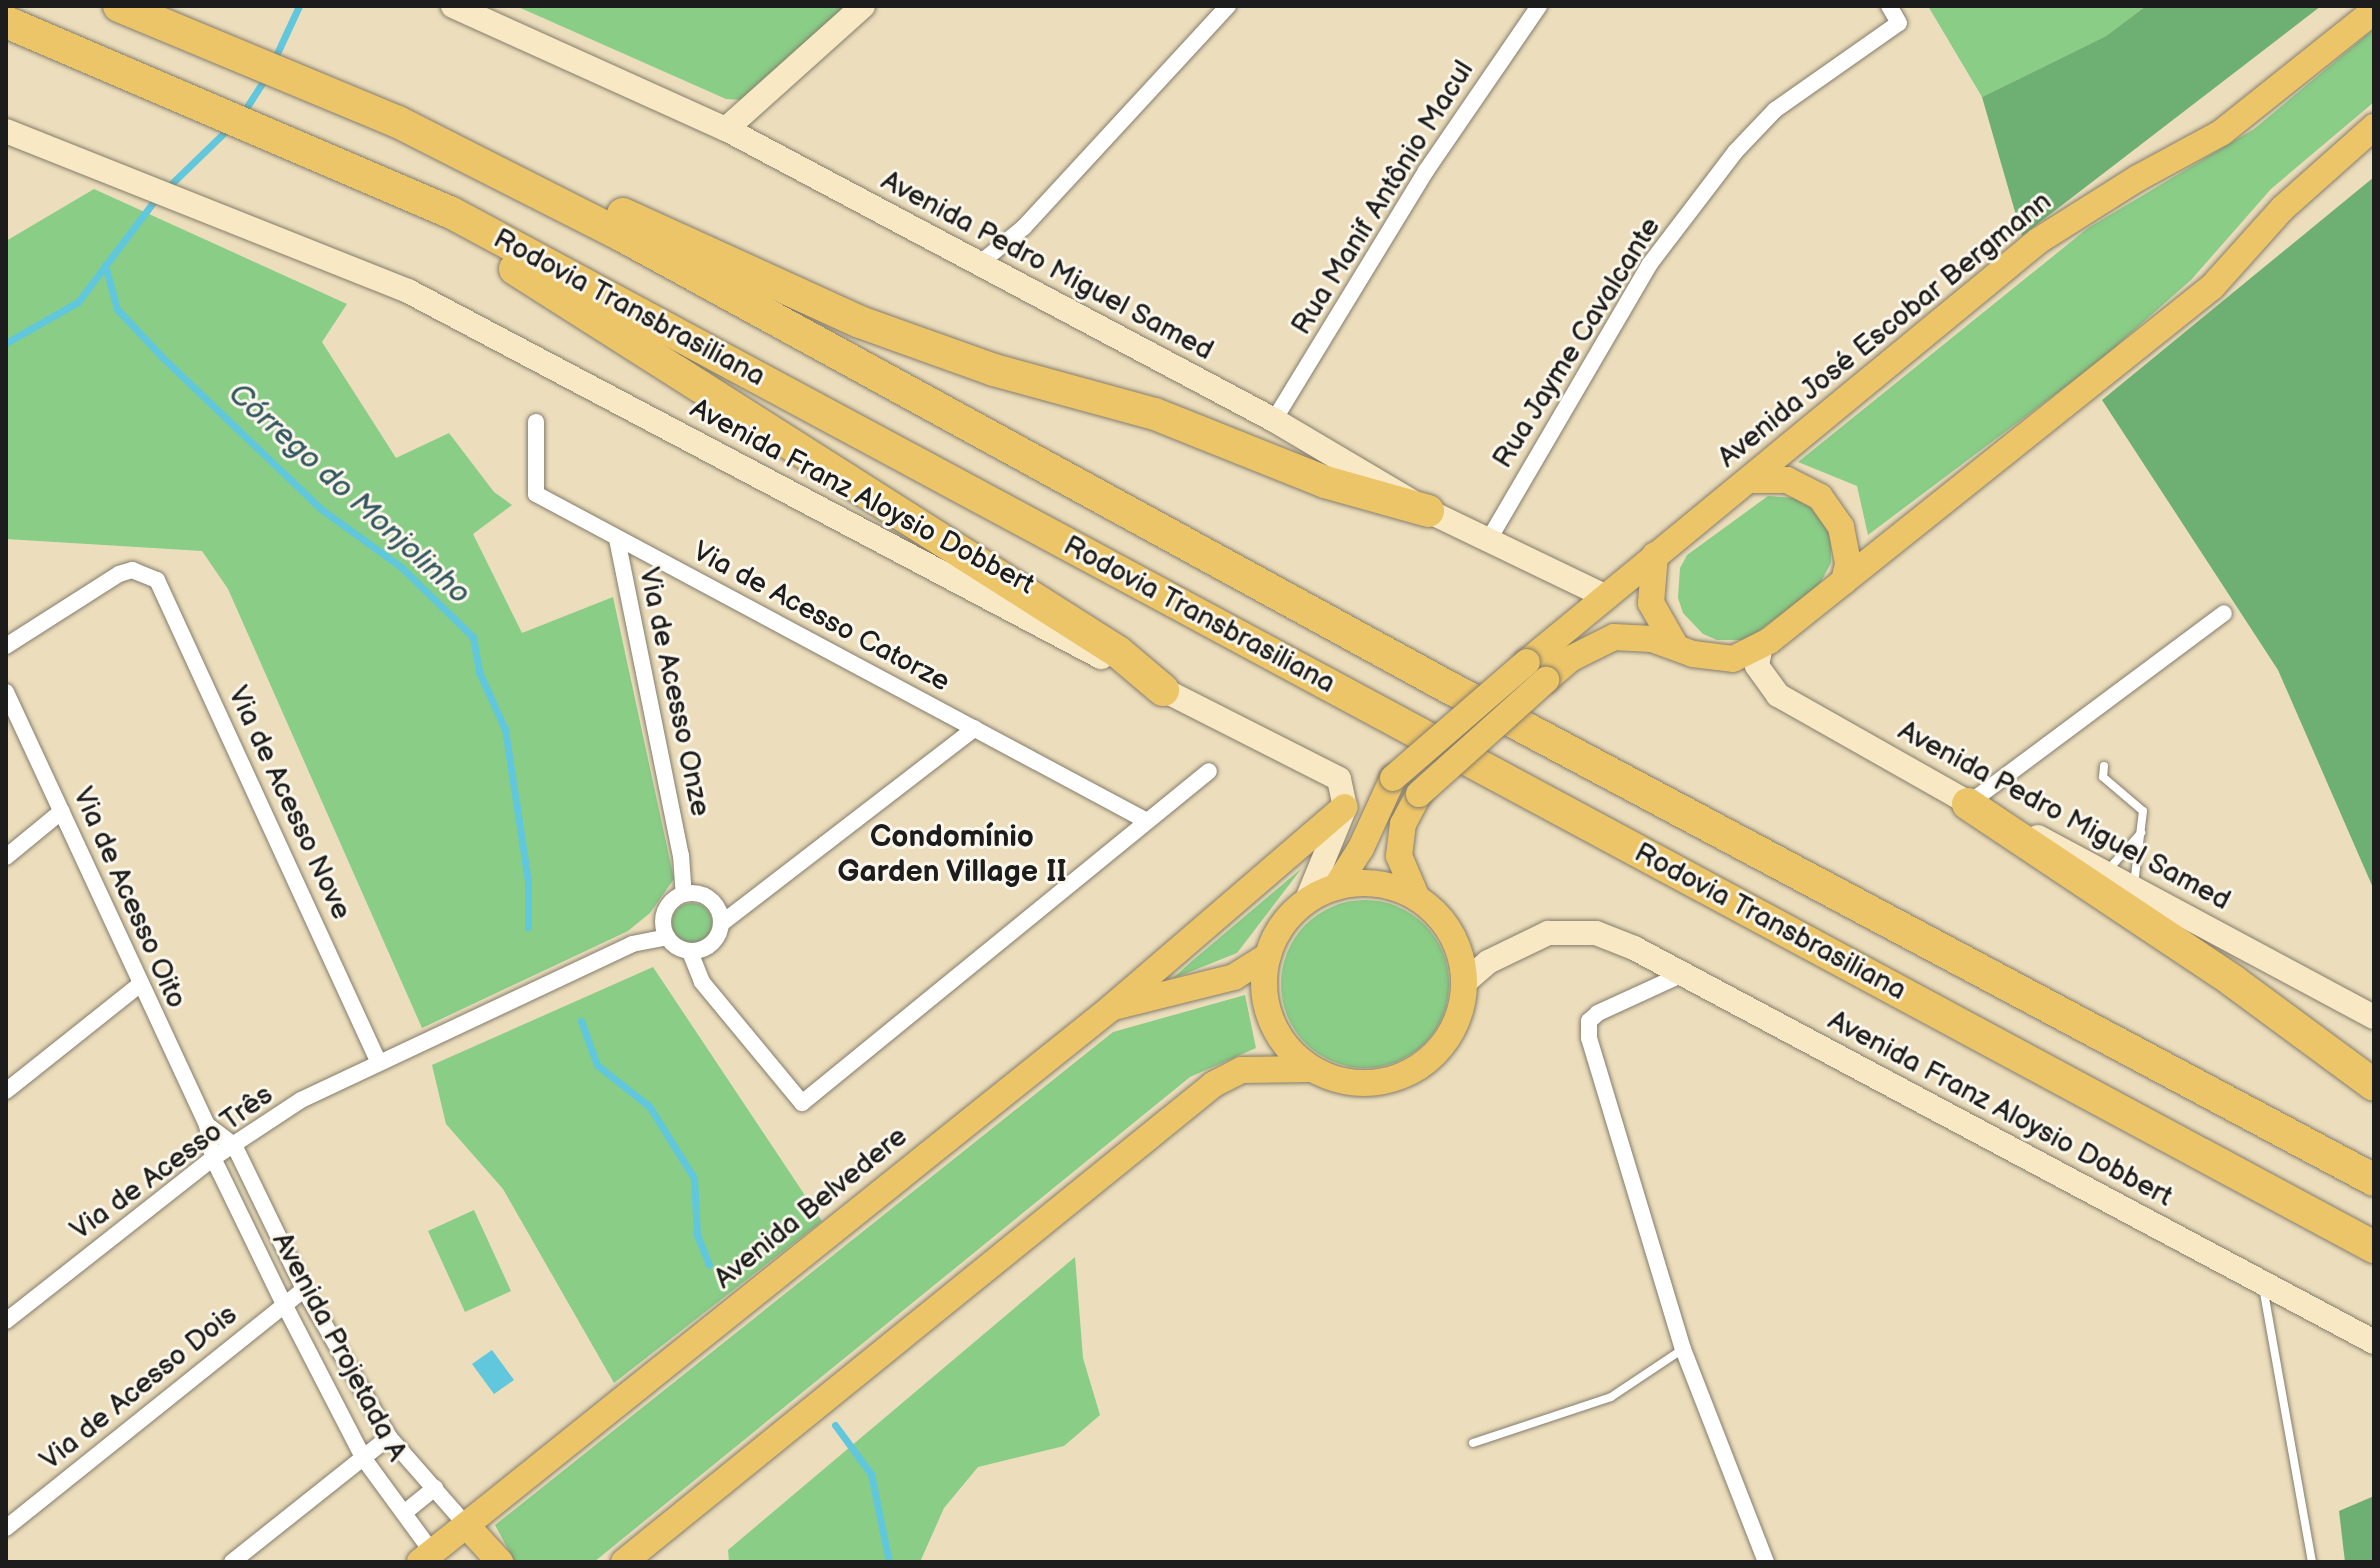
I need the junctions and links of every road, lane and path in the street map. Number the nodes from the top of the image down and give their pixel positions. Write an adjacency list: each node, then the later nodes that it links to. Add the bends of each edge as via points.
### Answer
1 (119, 6): 12 (highway, Rodovia Transbrasiliana, via 302,81)
2 (453, 6): 10 (main road, Avenida Pedro Miguel Samed)
3 (863, 6): 10 (main road)
4 (1228, 6): 14 (street, via 1024,227)
5 (1539, 6): 15 (street, Rua Manif Antônio Macul, via 1426,171)
6 (1889, 6): 20 (street, Rua Jayme Cavalcante, via 1899,23 1775,110 1735,152 1649,265)
7 (2374, 11): 17 (main road, Avenida José Escobar Bergmann, via 2221,133 2038,241)
8 (6, 22): 13 (highway, Rodovia Transbrasiliana)
9 (2374, 127): 22 (main road, via 2283,208 2212,287)
10 (726, 129): 14 (main road, Avenida Pedro Miguel Samed)
11 (6, 131): 29 (main road, Avenida Franz Aloysio Dobbert, via 408,291)
12 (455, 152): 18 (highway, via 525,168 860,322 994,370 1155,414 1325,482); 64 (highway, Rodovia Transbrasiliana, via 621,235 1435,680)
13 (450, 212): 29 (highway, via 477,243 507,264 1118,652); 65 (highway, Rodovia Transbrasiliana)
14 (979, 264): 15 (main road, Avenida Pedro Miguel Samed)
15 (1274, 420): 18 (main road, Avenida Pedro Miguel Samed)
16 (536, 422): 19 (street, Via de Acesso Catorze, via 536,494)
17 (1750, 480): 21 (main road, Avenida José Escobar Bergmann); 22 (main road, via 1787,480 1820,497 1837,519 1846,545)
18 (1428, 511): 20 (main road, Avenida Pedro Miguel Samed)
19 (617, 539): 31 (street, Via de Acesso Catorze); 43 (street, Via de Acesso Onze)
20 (1488, 541): 23 (main road, Avenida Pedro Miguel Samed)
21 (1655, 555): 23 (main road, Avenida José Escobar Bergmann); 25 (main road, via 1651,603)
22 (1844, 582): 26 (main road)
23 (1605, 596): 28 (main road, Avenida José Escobar Bergmann)
24 (2224, 613): 34 (street)
25 (1675, 645): 26 (main road, via 1693,654 1733,659); 28 (main road, via 1614,637)
26 (1761, 645): 34 (main road, Avenida Pedro Miguel Samed, via 1757,666 1778,695)
27 (6, 646): 57 (street, Via de Acesso Nove, via 119,574 145,572 164,592)
28 (1536, 671): 42 (main road, bridge, via 1393,778 1361,848); 44 (main road, bridge, via 1419,794 1403,824 1399,856)
29 (1163, 690): 35 (main road, Avenida Franz Aloysio Dobbert, via 1339,779)
30 (6, 692): 36 (street, Via de Acesso Oito)
31 (975, 728): 37 (street, Via de Acesso Catorze); 46 (street, via 753,899)
32 (2104, 766): 38 (lane, via 2103,777 2143,811)
33 (1209, 771): 37 (street)
34 (1968, 804): 40 (main road, Avenida Pedro Miguel Samed); 59 (highway, via 2233,981)
35 (1345, 807): 45 (main road); 55 (main road)
36 (62, 811): 39 (street); 54 (street, Via de Acesso Oito)
37 (1145, 820): 50 (street, via 802,1103 702,982)
38 (2141, 833): 40 (lane); 41 (lane)
39 (6, 857)
40 (2108, 870): 41 (main road, Avenida Pedro Miguel Samed)
41 (2134, 884): 56 (main road, Avenida Pedro Miguel Samed)
42 (1336, 887): 44 (main road, via 1378,884); 45 (main road)
43 (692, 894): 46 (street); 47 (street, via 670,903)
44 (1417, 898): 53 (main road, via 1451,934)
45 (1306, 902): 51 (main road, via 1283,926)
46 (720, 915): 50 (street, via 718,938)
47 (663, 919): 48 (street); 49 (street)
48 (667, 937): 49 (street); 50 (street)
49 (632, 944): 57 (street, Via de Acesso Três)
50 (698, 950)
51 (1268, 956): 55 (main road, Avenida Belvedere, via 1234,977 1191,992); 58 (main road, via 1265,993 1275,1029)
52 (1683, 974): 53 (main road, Avenida Franz Aloysio Dobbert, via 1596,933 1548,933 1488,962); 66 (main road, Avenida Franz Aloysio Dobbert); 71 (street, via 1589,1021 1589,1038)
53 (1464, 983): 58 (main road, via 1448,1037 1421,1065 1368,1083)
54 (138, 986): 60 (street); 61 (street, Via de Acesso Oito)
55 (1111, 1008): 77 (main road, Avenida Belvedere)
56 (2374, 1017)
57 (378, 1061): 62 (street, Via de Acesso Três, via 301,1100)
58 (1312, 1069): 82 (main road, via 1242,1070 1214,1084)
59 (2374, 1085)
60 (6, 1091)
61 (207, 1125): 62 (street, Via de Acesso Oito); 63 (street, Via de Acesso Oito)
62 (234, 1145): 63 (street, Via de Acesso Três); 67 (street, Avenida Projetada A)
63 (213, 1158): 68 (street, Avenida Projetada A); 69 (street, Via de Acesso Três)
64 (2374, 1180)
65 (2374, 1247)
66 (2262, 1282): 70 (main road, Avenida Franz Aloysio Dobbert); 84 (lane)
67 (304, 1289): 68 (street, Via de Acesso Dois); 72 (street, Avenida Projetada A)
68 (284, 1304): 74 (street, Avenida Projetada A); 78 (street, Via de Acesso Dois)
69 (6, 1321)
70 (2374, 1342)
71 (1683, 1349): 73 (lane, via 1611,1397); 83 (street)
72 (389, 1437): 74 (street); 75 (street, Avenida Projetada A)
73 (1473, 1443)
74 (364, 1459): 76 (street, Avenida Projetada A); 80 (street)
75 (435, 1488): 76 (street); 77 (street, Avenida Projetada A)
76 (404, 1513): 79 (street, Avenida Projetada A)
77 (467, 1526): 79 (main road, Avenida Belvedere); 81 (main road)
78 (6, 1528)
79 (426, 1557)
80 (232, 1562)
81 (500, 1562)
82 (624, 1562)
83 (1766, 1562)
84 (2312, 1562)

